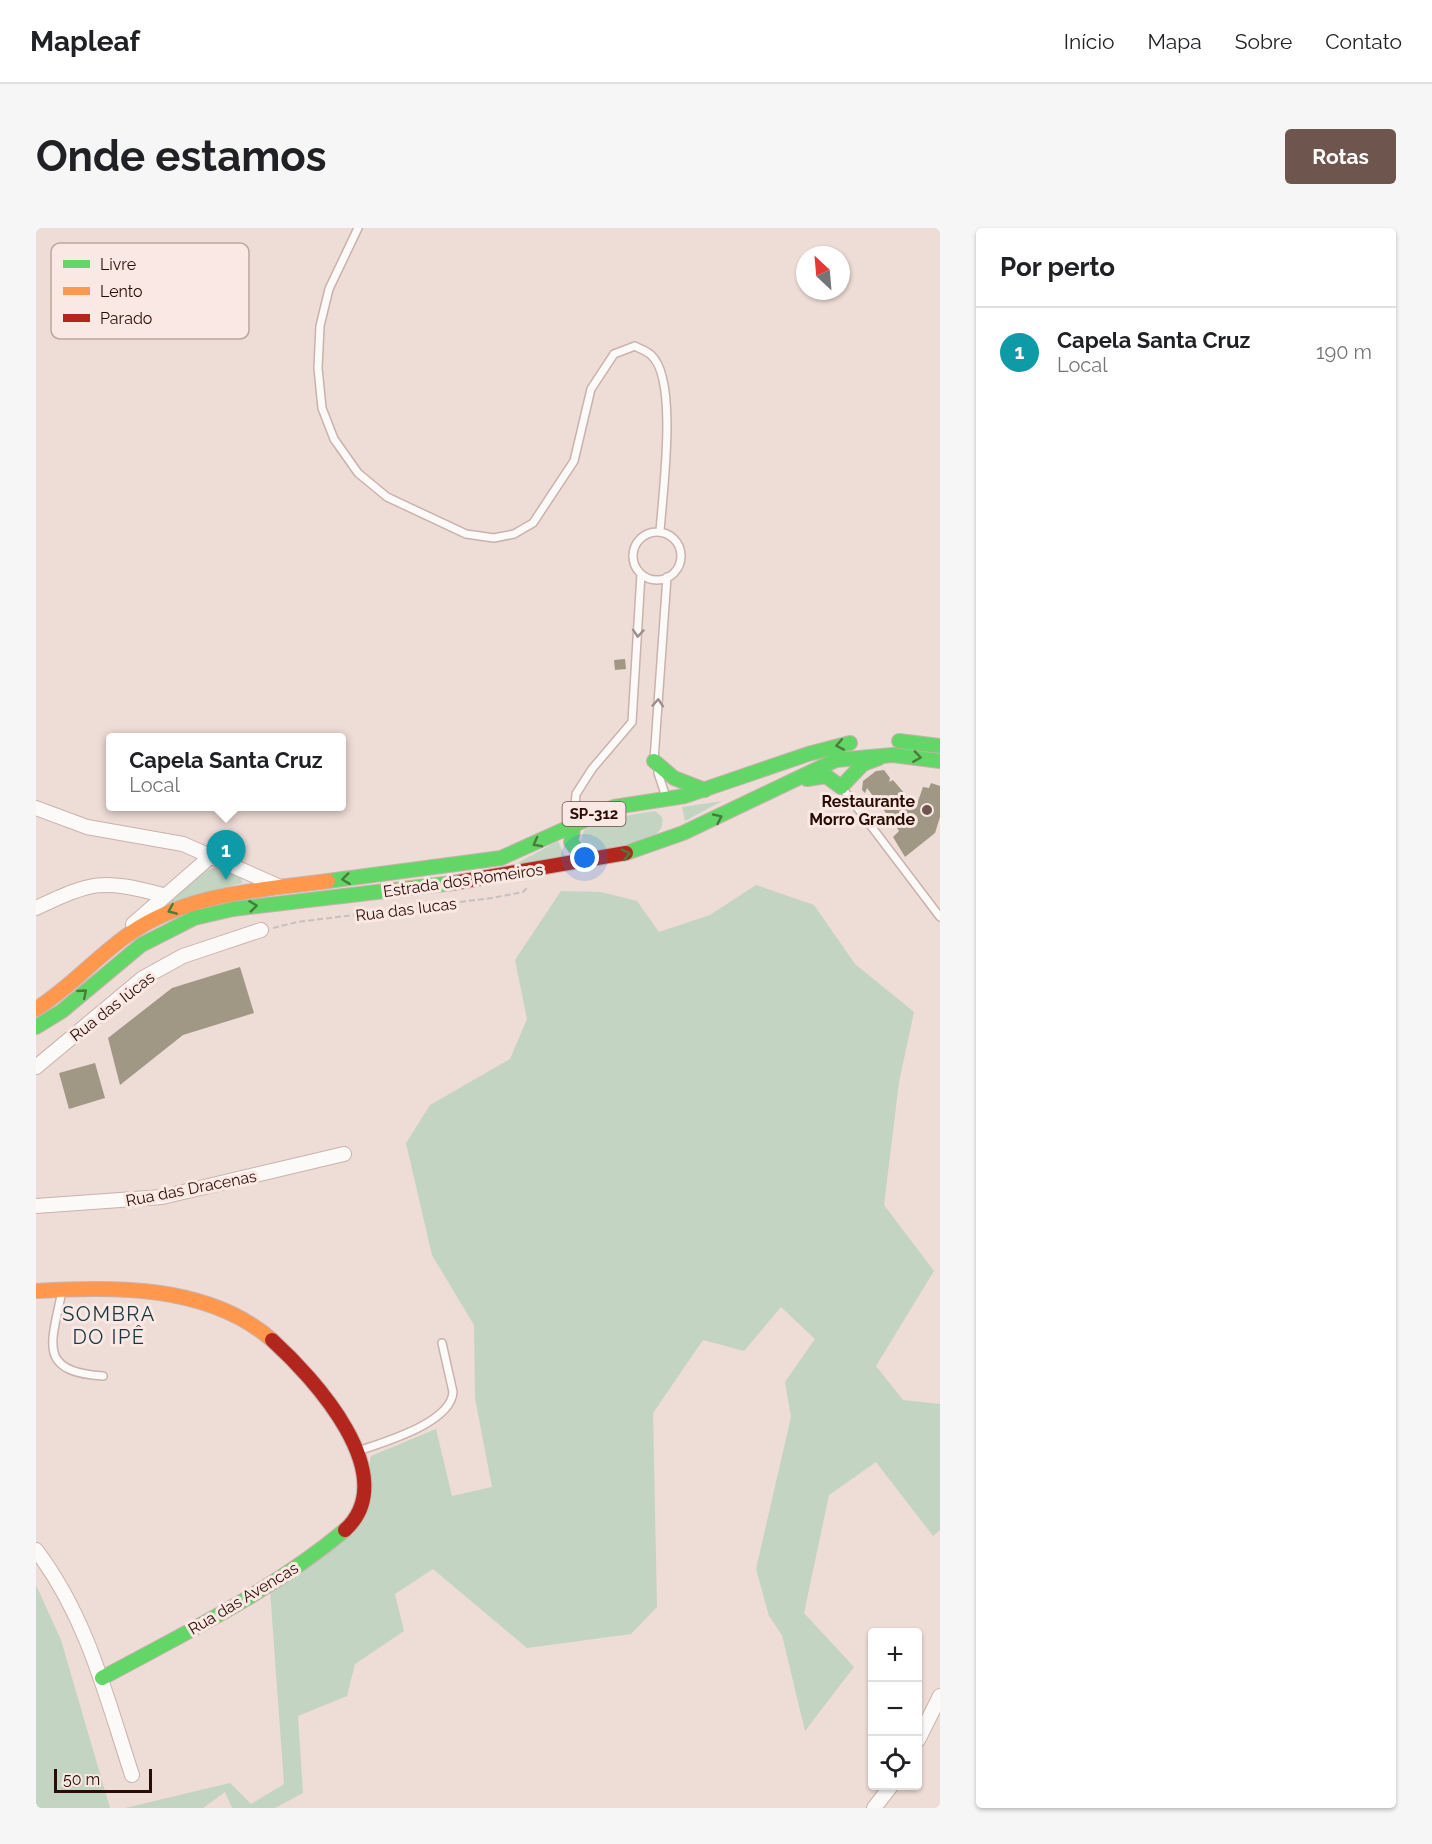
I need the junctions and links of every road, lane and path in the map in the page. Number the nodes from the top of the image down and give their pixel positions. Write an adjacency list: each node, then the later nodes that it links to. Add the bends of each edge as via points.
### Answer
1 (358, 228): 2 (lane, via 329,290 320,326 318,368 322,408 334,439 358,473 387,497 466,534 494,538 514,534 533,523 574,461 591,389 614,354 635,346 653,356 662,376 668,421)
2 (660, 532): 3 (lane, via 646,534 636,543 633,556); 4 (lane, via 672,537 681,555 677,568)
3 (641, 574): 4 (lane, via 654,580); 16 (lane, one-way to 16, via 632,722 576,794)
4 (667, 577): 9 (lane, one-way to 4)
5 (884, 741): 7 (main road)
6 (864, 742): 12 (main road, Estrada dos Romeiros / SP-312, one-way to 12, via 821,749)
7 (940, 746)
8 (893, 755): 10 (main road, Estrada dos Romeiros, one-way to 10); 11 (main road, via 863,764); 14 (main road, Estrada dos Romeiros, via 836,760)
9 (654, 761): 12 (main road, via 674,778); 13 (lane)
10 (940, 762)
11 (841, 787): 14 (main road, via 831,776 818,775); 24 (lane)
12 (705, 790): 13 (main road, Estrada dos Romeiros / SP-312)
13 (667, 799): 16 (main road, Estrada dos Romeiros / SP-312, via 614,807); 17 (main road, via 673,817)
14 (759, 799): 17 (main road, Estrada dos Romeiros, one-way to 14)
15 (36, 808): 18 (street, via 87,827 169,839)
16 (574, 823): 19 (main road, via 571,842); 21 (main road, Estrada dos Romeiros / SP-312, one-way to 21, via 501,858)
17 (664, 841): 19 (main road, Estrada dos Romeiros, one-way to 17, via 631,853)
18 (210, 857): 21 (street); 22 (street)
19 (586, 862): 20 (main road, Estrada dos Romeiros)
20 (540, 870): 25 (path, Rua das Iucas, via 534,883 523,892 510,895 297,921); 28 (main road, Estrada dos Romeiros, one-way to 20, via 62,1011 141,945 194,918 233,909)
21 (280, 887): 26 (main road, Estrada dos Romeiros / SP-312, one-way to 26, via 190,903 150,921)
22 (163, 895): 23 (street, via 121,884 98,884); 26 (street)
23 (36, 908)
24 (940, 917)
25 (261, 930): 29 (street, Rua das Iúcas, via 183,956 142,978)
26 (115, 945): 27 (main road, Estrada dos Romeiros / SP-312, via 66,988)
27 (36, 1008)
28 (36, 1027)
29 (36, 1066)
30 (344, 1154): 31 (street, Rua das Dracenas, via 162,1197)
31 (36, 1206)
32 (62, 1289): 33 (main road, Rua das Avencas); 35 (lane, via 54,1334 55,1359 69,1370); 36 (main road, Rua das Avencas, via 106,1288 166,1295 206,1304 246,1320 309,1379)
33 (36, 1291)
34 (442, 1343): 36 (lane, via 453,1392 445,1413 387,1441)
35 (103, 1376)
36 (358, 1450): 38 (main road, Rua das Avencas, via 362,1493 352,1522 261,1590)
37 (36, 1550): 38 (street, via 69,1600)
38 (102, 1678): 41 (street)
39 (940, 1696): 40 (street)
40 (920, 1736)
41 (132, 1775)
42 (887, 1790): 43 (street)
43 (874, 1808)

